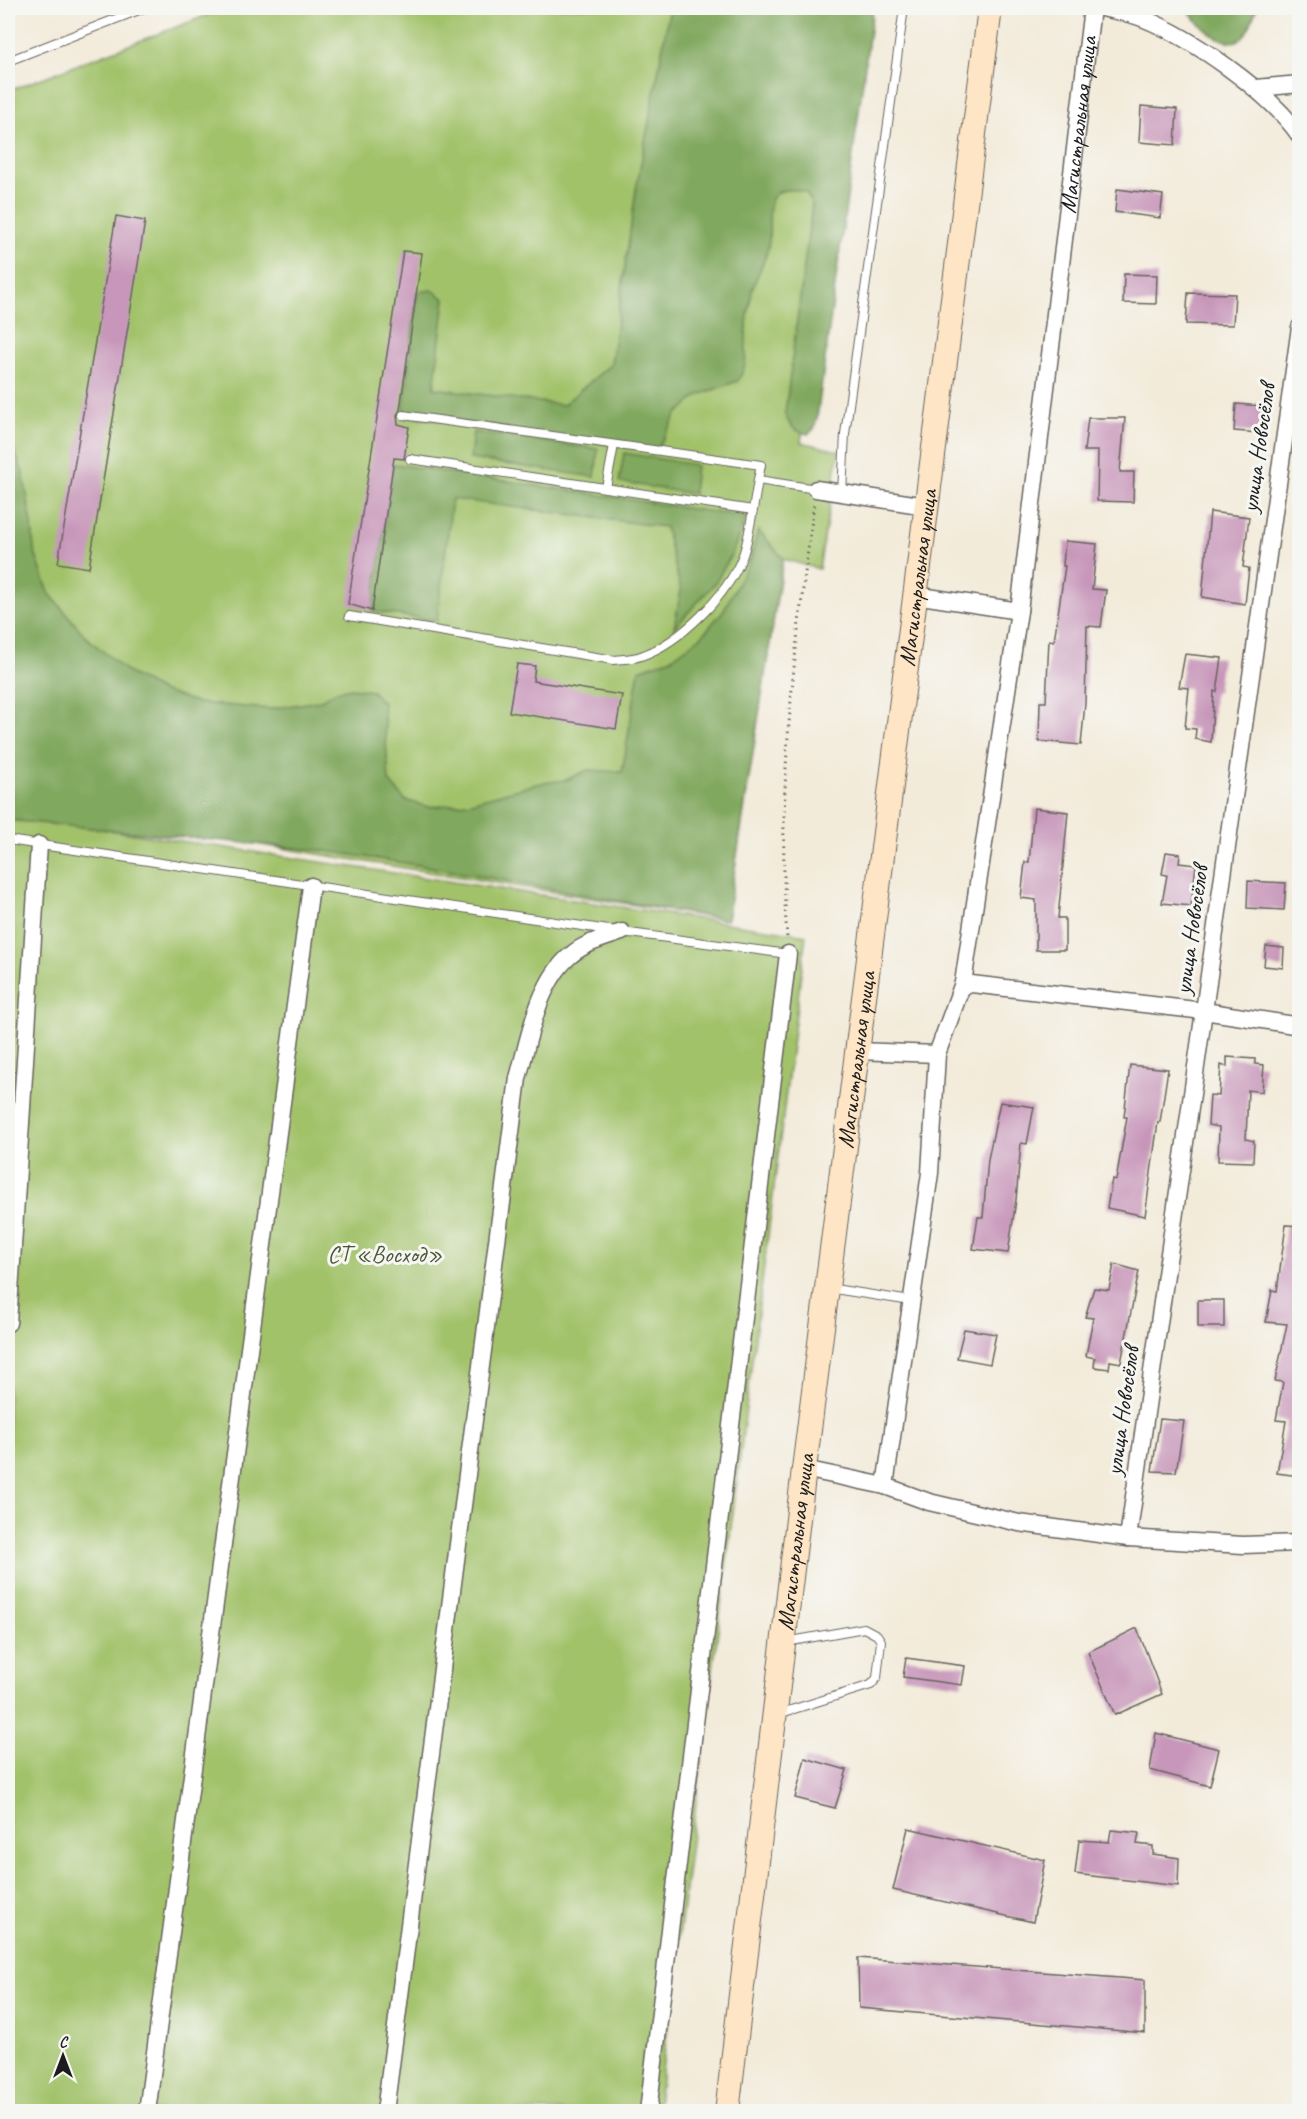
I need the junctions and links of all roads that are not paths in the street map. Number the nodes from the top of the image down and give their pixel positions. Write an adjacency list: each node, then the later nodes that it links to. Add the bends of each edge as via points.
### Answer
1 (144, 8): 6 (lane)
2 (904, 8): 17 (lane, via 845,434)
3 (990, 8): 18 (main road, Магистральная улица)
4 (1092, 8): 21 (street, Магистральная улица)
5 (1102, 8): 8 (street, via 1142,18 1186,40)
6 (8, 61)
7 (1299, 84): 8 (street)
8 (1256, 88): 9 (street)
9 (1299, 136)
10 (1299, 327): 29 (street, улица Новосёлов)
11 (402, 415): 12 (lane)
12 (614, 445): 14 (lane, via 761,465); 15 (lane)
13 (410, 459): 15 (lane)
14 (758, 480): 16 (lane); 19 (lane)
15 (606, 488): 19 (lane)
16 (816, 489): 17 (street)
17 (842, 493): 18 (street)
18 (926, 506): 20 (main road, Магистральная улица)
19 (753, 510): 22 (lane, via 743,555 729,583 688,627 639,657 614,660)
20 (915, 595): 21 (street); 31 (main road, Магистральная улица)
21 (1019, 611): 28 (street, Магистральная улица)
22 (349, 616)
23 (8, 840): 24 (lane)
24 (39, 845): 25 (lane); 35 (street)
25 (311, 886): 26 (lane); 42 (street)
26 (622, 932): 27 (lane); 43 (street, via 570,955 552,975 534,1018 518,1078)
27 (788, 954): 44 (street)
28 (963, 983): 29 (street); 32 (street, Магистральная улица)
29 (1204, 1011): 30 (street); 38 (street, улица Новосёлов)
30 (1299, 1026)
31 (857, 1051): 32 (street); 33 (main road, Магистральная улица)
32 (937, 1054): 34 (street, Магистральная улица, via 930,1173)
33 (827, 1288): 34 (lane); 36 (main road, Магистральная улица)
34 (911, 1301): 37 (street, Магистральная улица)
35 (8, 1323)
36 (804, 1469): 37 (street); 40 (main road, Магистральная улица)
37 (885, 1486): 38 (street, via 929,1502 1019,1523)
38 (1128, 1538): 39 (street, via 1243,1545)
39 (1299, 1543)
40 (783, 1642): 41 (main road, Магистральная улица); 41 (lane, via 864,1628 881,1641 877,1678 871,1685)
41 (774, 1715): 45 (main road, Магистральная улица)
42 (147, 2112)
43 (385, 2112)
44 (648, 2112)
45 (727, 2112)

